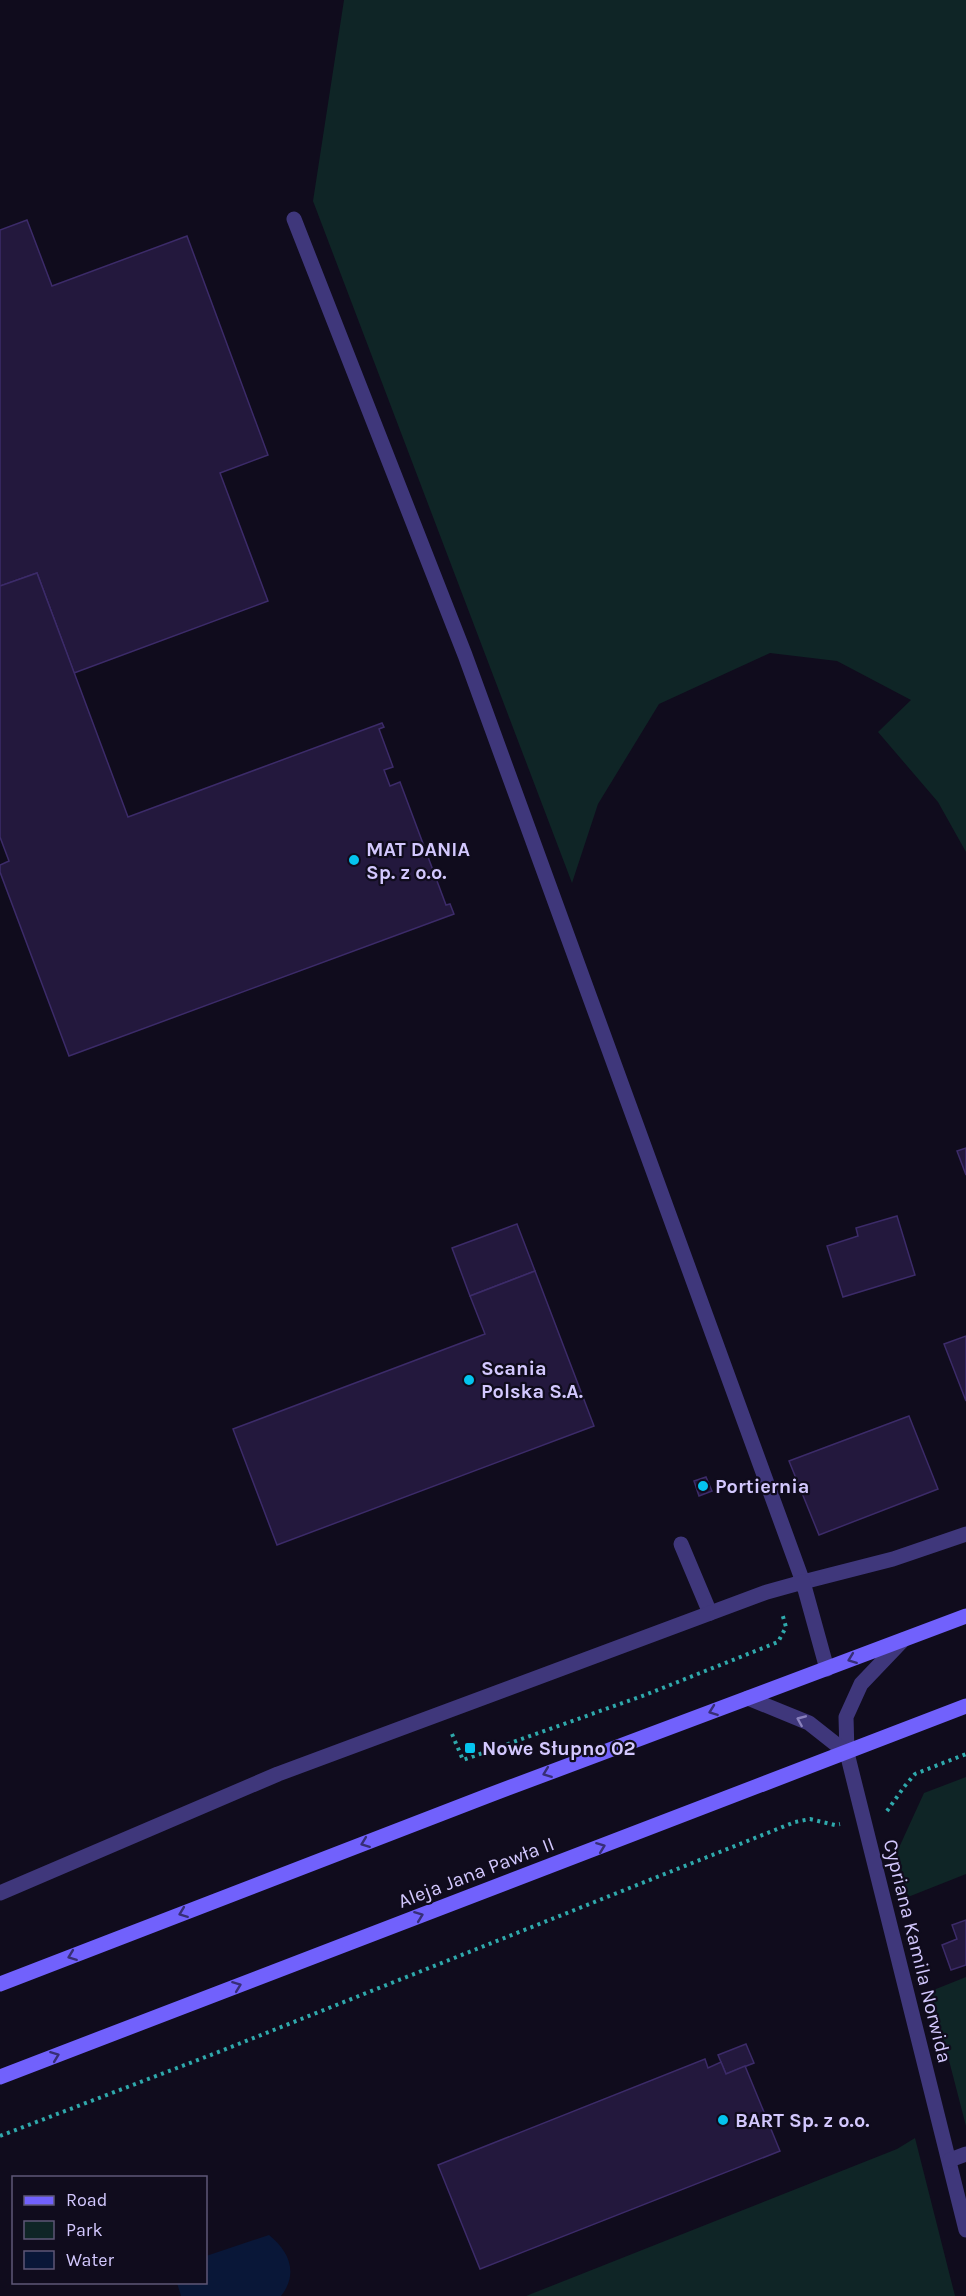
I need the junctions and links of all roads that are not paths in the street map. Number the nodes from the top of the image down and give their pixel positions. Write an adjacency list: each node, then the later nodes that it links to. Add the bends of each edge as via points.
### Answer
1 (294, 219): 4 (street, via 465,655)
2 (966, 1534): 4 (street, via 893,1559)
3 (681, 1544): 5 (street)
4 (803, 1582): 5 (street); 8 (street)
5 (710, 1613): 12 (street, via 278,1774)
6 (966, 1616): 7 (main road)
7 (903, 1640): 8 (main road, one-way to 8); 11 (street, Cypriana Kamila Norwida, via 861,1684 846,1717)
8 (827, 1669): 9 (main road)
9 (748, 1698): 11 (street, one-way to 9, via 809,1723); 13 (main road, one-way to 13)
10 (966, 1706): 11 (main road, Aleja Jana Pawła II)
11 (847, 1753): 14 (main road, Aleja Jana Pawła II, one-way to 11); 16 (street, Cypriana Kamila Norwida)
12 (0, 1893)
13 (0, 1984)
14 (0, 2077)
15 (966, 2154): 16 (street)
16 (950, 2160): 17 (street, Cypriana Kamila Norwida)
17 (966, 2230)

